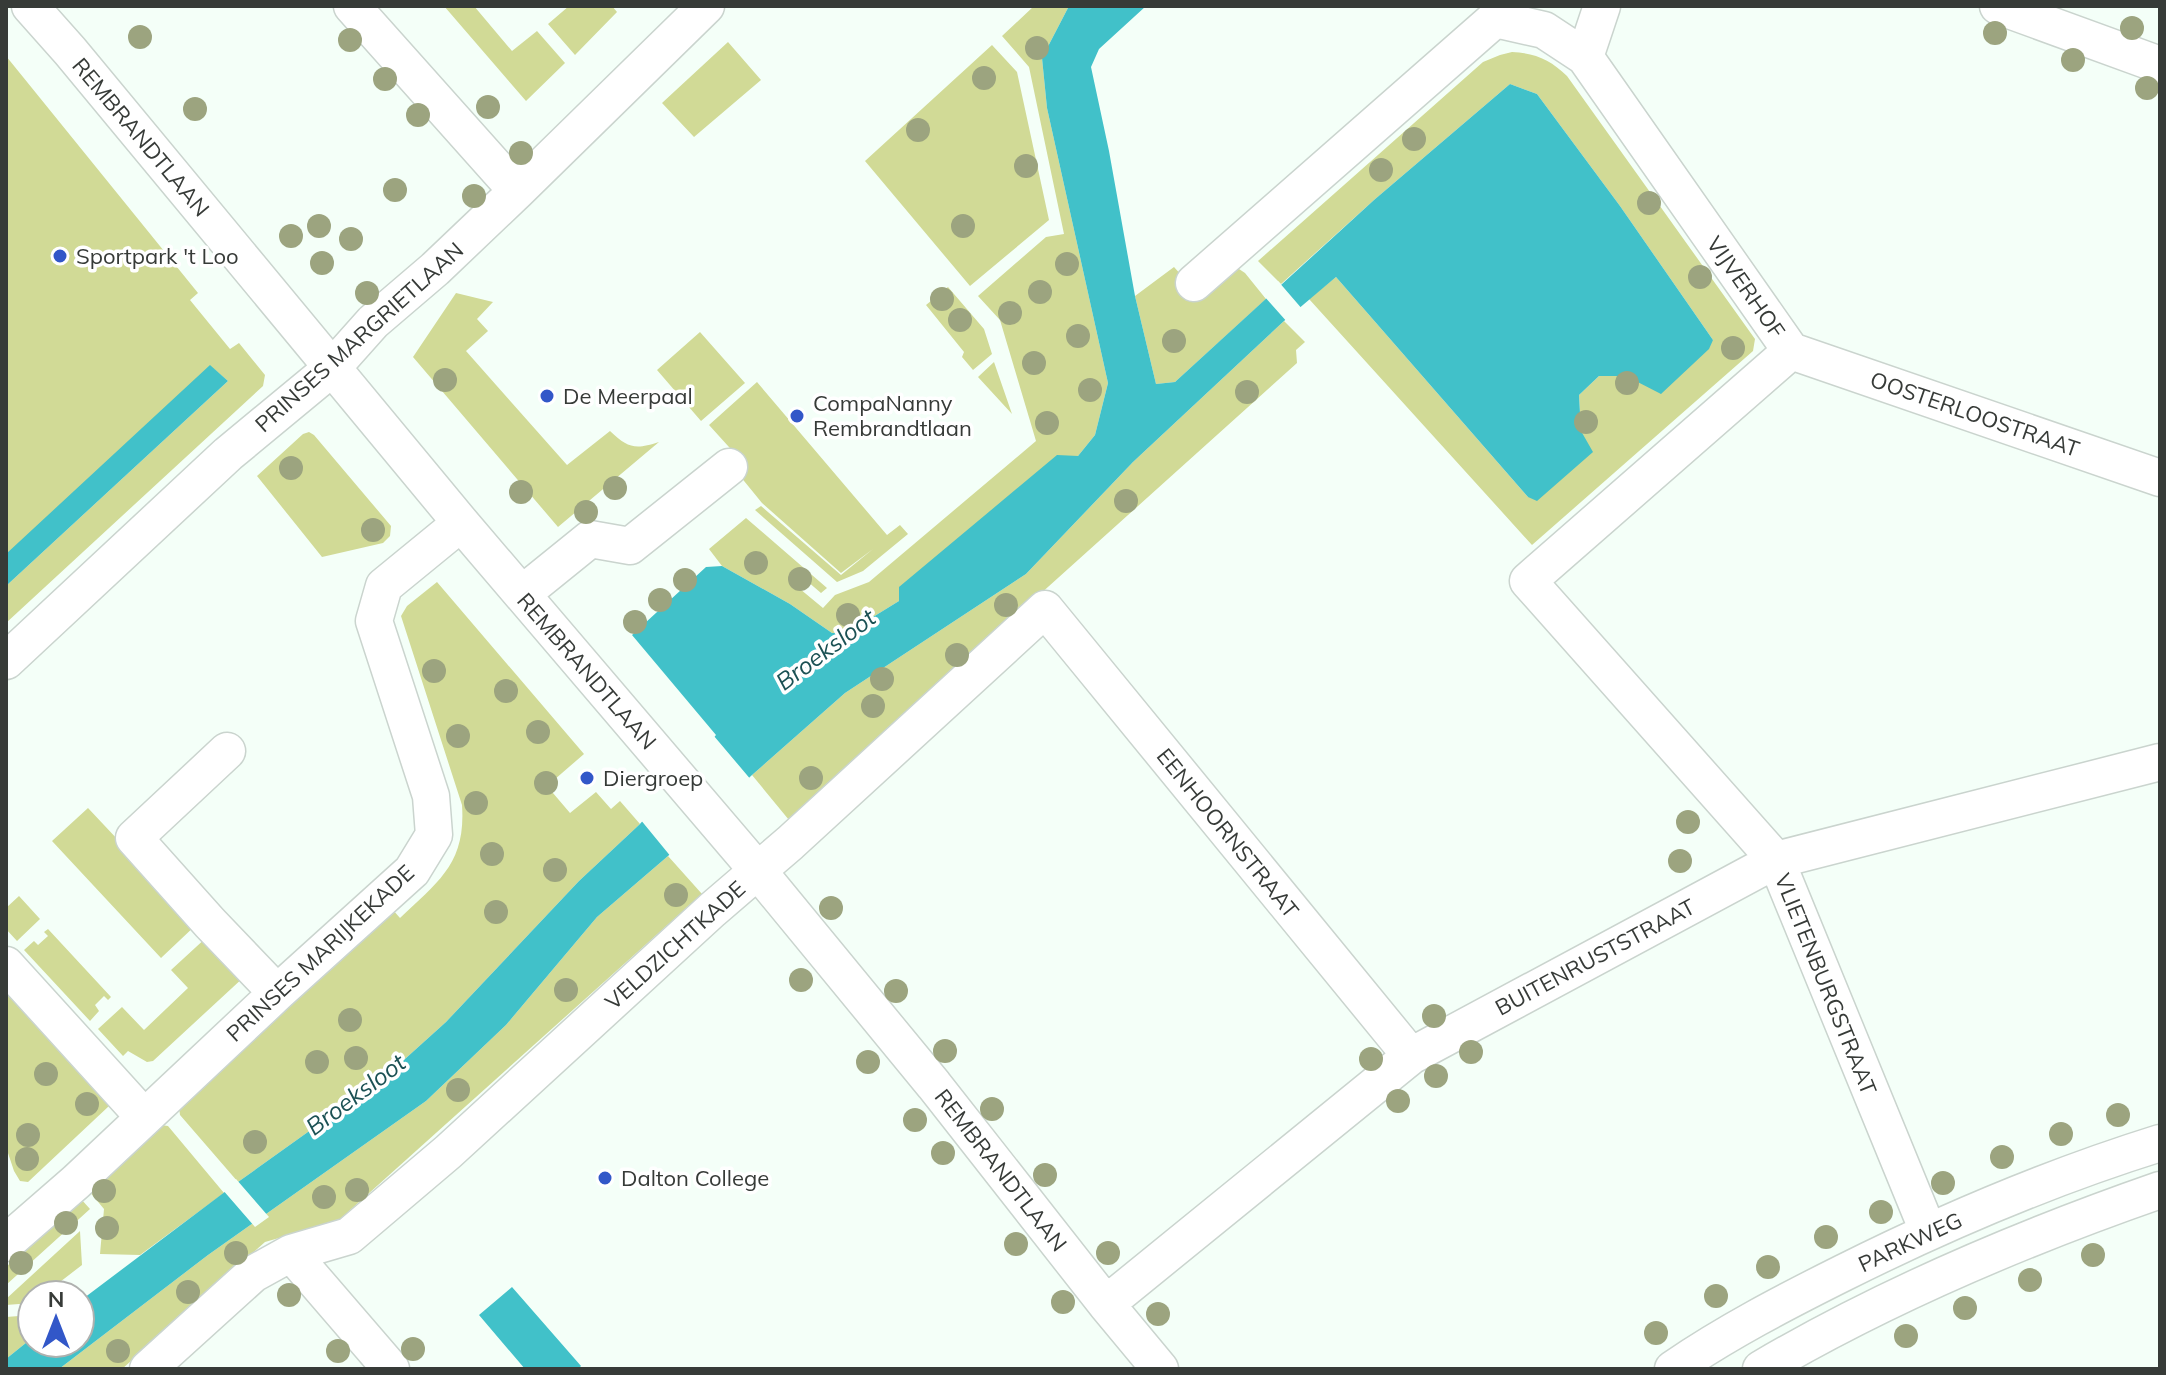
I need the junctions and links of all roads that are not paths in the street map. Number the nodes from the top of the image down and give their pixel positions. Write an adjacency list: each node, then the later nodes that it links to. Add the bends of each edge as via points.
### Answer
1 (30, 6): 8 (street, REMBRANDTLAAN)
2 (47, 6): 8 (street, REMBRANDTLAAN)
3 (352, 6): 11 (street)
4 (706, 6): 11 (street, PRINSES MARGRIETLAAN)
5 (1602, 6): 9 (street)
6 (1998, 6): 10 (street)
7 (1498, 13): 9 (street, VIJVERHOF, via 1544,30); 12 (street, VIJVERHOF)
8 (70, 51): 14 (street, REMBRANDTLAAN)
9 (1585, 57): 13 (street, VIJVERHOF)
10 (2160, 65)
11 (517, 191): 14 (street, PRINSES MARGRIETLAAN, via 373,322)
12 (1194, 283)
13 (1791, 351): 16 (street, OOSTERLOOSTRAAT); 18 (street, VIJVERHOF)
14 (332, 368): 17 (street, REMBRANDTLAAN); 21 (street, PRINSES MARGRIETLAAN, via 228,454)
15 (729, 467): 19 (street, via 630,546 590,539)
16 (2160, 478)
17 (461, 523): 19 (street, REMBRANDTLAAN); 27 (street, PRINSES MARIJKEKADE, via 384,586 374,621 431,796 434,835 412,871)
18 (1528, 581): 24 (street, VLIETENBURGSTRAAT)
19 (522, 594): 25 (street, REMBRANDTLAAN)
20 (1045, 609): 25 (street, VELDZICHTKADE); 28 (street, EENHOORNSTRAAT)
21 (6, 661)
22 (227, 751): 27 (street, via 134,838)
23 (2160, 762): 24 (street, BUITENRUSTSTRAAT)
24 (1776, 860): 28 (street, BUITENRUSTSTRAAT); 32 (street, VLIETENBURGSTRAAT)
25 (758, 871): 34 (street, VELDZICHTKADE, via 349,1236); 35 (street, REMBRANDTLAAN)
26 (6, 965): 29 (street)
27 (277, 993): 29 (street, PRINSES MARIJKEKADE)
28 (1411, 1056): 35 (street, BUITENRUSTSTRAAT)
29 (144, 1117): 33 (street, PRINSES MARIJKEKADE)
30 (2160, 1143): 32 (street, PARKWEG)
31 (2160, 1190): 40 (street, PARKWEG, via 1945,1275)
32 (1928, 1231): 39 (street, PARKWEG, via 1774,1308)
33 (6, 1243)
34 (291, 1253): 36 (street, VELDZICHTKADE, via 253,1274); 37 (street)
35 (1106, 1304): 38 (street, REMBRANDTLAAN)
36 (148, 1369)
37 (391, 1369)
38 (1160, 1369)
39 (1673, 1369)
40 (1761, 1369)

